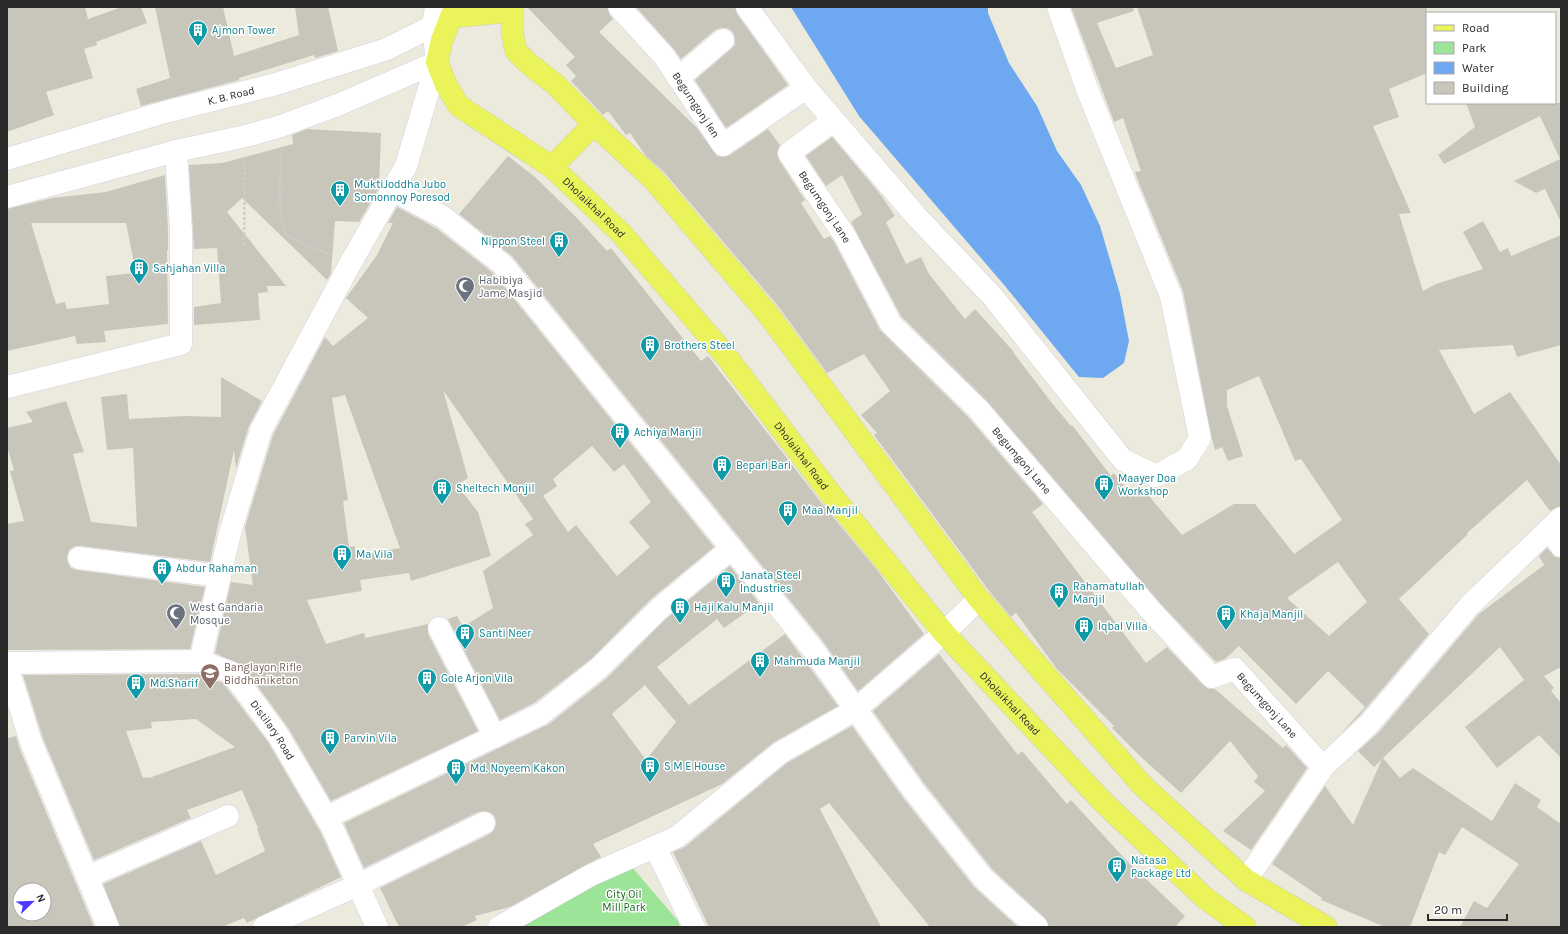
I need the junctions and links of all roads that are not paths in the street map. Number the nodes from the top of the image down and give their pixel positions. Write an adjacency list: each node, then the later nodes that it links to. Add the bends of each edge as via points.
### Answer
1 (619, 7): 9 (street, Begumgonj len, via 664,56)
2 (747, 7): 11 (street)
3 (1058, 7): 12 (street, via 1087,89 1172,303 1200,438 1187,459 1156,476 1123,460 993,297 917,217)
4 (511, 9): 5 (main road); 13 (main road, via 516,51 528,64 556,85)
5 (444, 14): 7 (street, K. B. Road); 8 (main road)
6 (723, 40): 9 (street)
7 (387, 49): 10 (street); 15 (street, K. B. Road, via 276,84 165,112)
8 (437, 62): 10 (street); 16 (main road, Dholaikhal Road, via 446,85 459,106); 17 (street, via 406,166)
9 (678, 78): 11 (street, Begumgonj len, via 723,144)
10 (396, 81): 14 (street, via 281,126)
11 (806, 88): 12 (street)
12 (833, 121): 32 (street, Begumgonj Lane, via 789,153 845,236 891,324 978,409 1152,612 1212,676 1235,669)
13 (594, 124): 16 (main road); 25 (main road, via 653,179 768,314)
14 (176, 151): 18 (street); 19 (street, via 181,230 181,344)
15 (7, 159)
16 (552, 167): 27 (main road, Dholaikhal Road, via 621,233 726,356 830,493)
17 (392, 190): 22 (street, via 443,217 502,264); 24 (street, via 261,430)
18 (7, 197)
19 (7, 387)
20 (1555, 523): 21 (street); 32 (street, via 1470,605 1369,724)
21 (1561, 546)
22 (732, 548): 30 (street, via 812,648); 31 (street, via 659,609 593,673 541,714)
23 (79, 558): 24 (street)
24 (220, 576): 28 (street)
25 (979, 599): 27 (street); 38 (main road, via 1142,785)
26 (438, 628): 31 (street)
27 (944, 633): 30 (street); 46 (main road, Dholaikhal Road, via 1104,803 1205,898)
28 (200, 661): 29 (street, Distilary Road); 34 (street, Distilary Road, via 230,672 244,689 278,735)
29 (7, 664): 37 (street, via 31,742)
30 (855, 710): 36 (street, via 780,753 677,837); 45 (street, via 914,791 984,879)
31 (496, 737): 34 (street)
32 (1323, 767): 38 (street)
33 (228, 816): 37 (street)
34 (327, 817): 39 (street, Distilary Road)
35 (484, 823): 39 (street)
36 (655, 846): 43 (street, via 591,875); 44 (street)
37 (87, 877): 40 (street)
38 (1246, 880): 47 (main road)
39 (358, 885): 41 (street); 42 (street, Distilary Road)
40 (108, 927)
41 (264, 927)
42 (377, 927)
43 (499, 927)
44 (694, 927)
45 (1037, 927)
46 (1245, 927)
47 (1326, 927)

